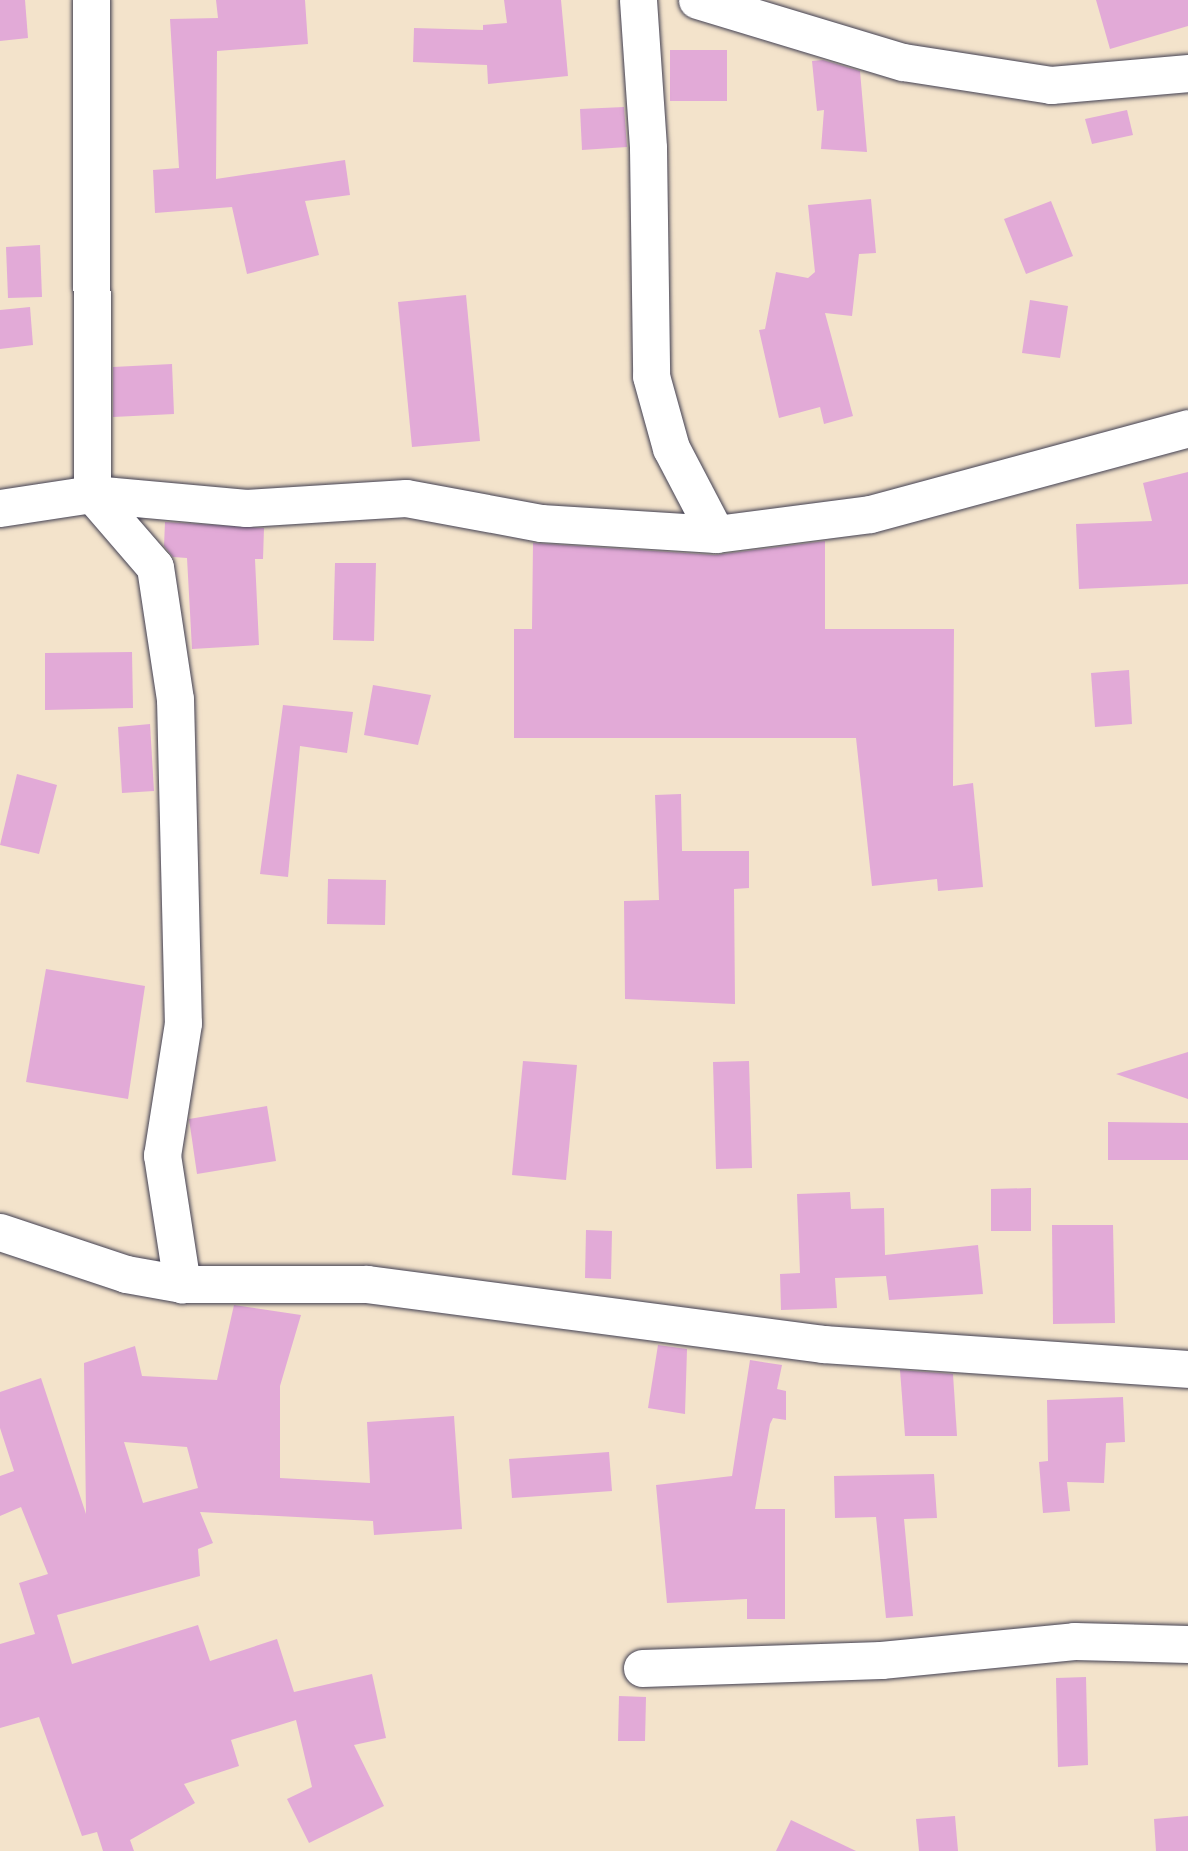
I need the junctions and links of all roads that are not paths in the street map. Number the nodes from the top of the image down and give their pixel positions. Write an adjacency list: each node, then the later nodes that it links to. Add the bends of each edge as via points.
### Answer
1 (91, 0): 6 (street)
2 (638, 0): 8 (street, via 648,148 651,376 671,448)
3 (697, 0): 4 (street, via 904,62 1051,85)
4 (1188, 73)
5 (1188, 428): 8 (street, via 870,514)
6 (92, 494): 7 (street); 8 (street, via 246,508 406,498 541,523); 10 (street, via 155,566 175,699 183,1023 162,1155)
7 (0, 508)
8 (716, 534)
9 (0, 1232): 10 (street, via 127,1274)
10 (182, 1284): 11 (street, via 367,1284 823,1344)
11 (1188, 1369)
12 (1188, 1644): 13 (street, via 1074,1641 881,1660)
13 (642, 1668)

